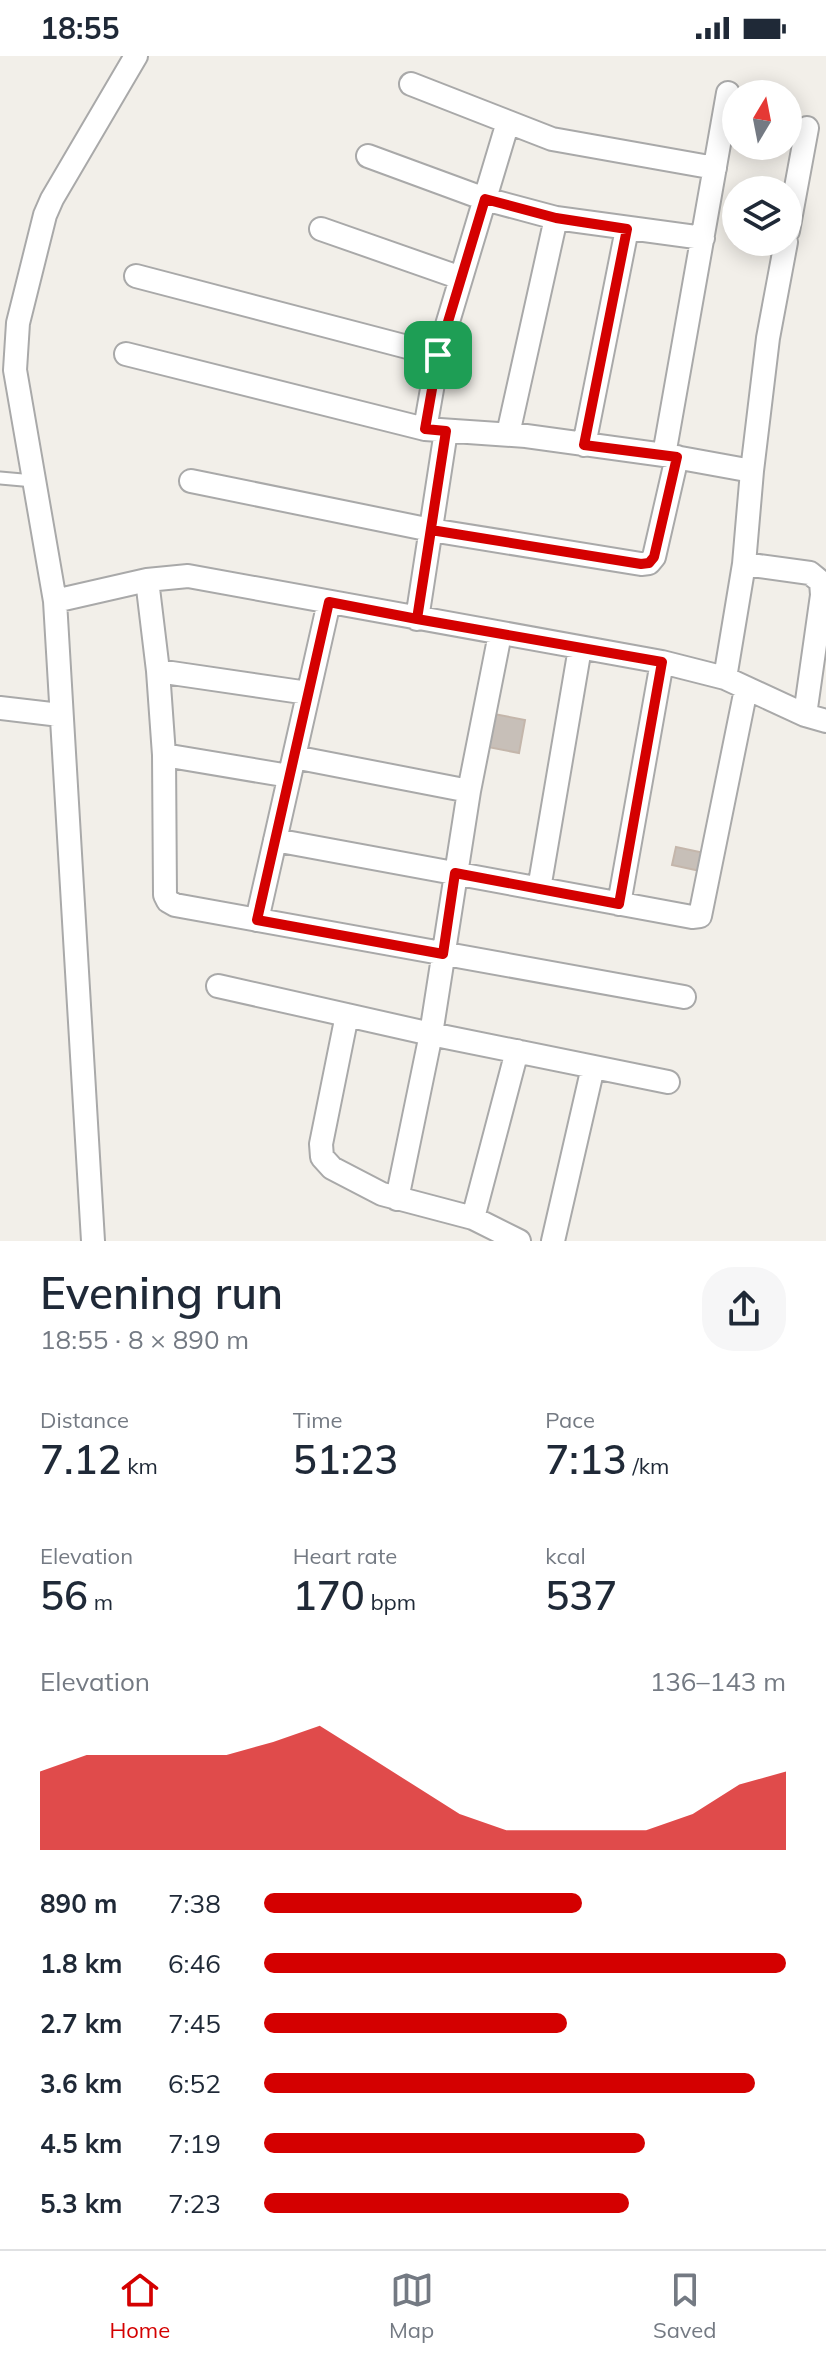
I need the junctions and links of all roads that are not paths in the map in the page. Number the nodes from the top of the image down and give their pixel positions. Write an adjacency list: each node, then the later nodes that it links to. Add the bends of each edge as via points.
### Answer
1 (136, 56): 25 (street, via 52,199 18,323 15,370)
2 (411, 84): 3 (street)
3 (508, 122): 7 (street, via 552,139); 9 (street)
4 (722, 128): 7 (street)
5 (807, 128): 8 (street)
6 (368, 156): 9 (street)
7 (715, 168): 13 (street)
8 (798, 176)
9 (485, 199): 10 (street); 16 (street)
10 (556, 218): 12 (street); 20 (street)
11 (321, 229): 16 (street)
12 (627, 229): 13 (street); 21 (street)
13 (703, 238): 22 (street)
14 (783, 256): 23 (street)
15 (136, 276): 18 (street)
16 (461, 278): 18 (street)
17 (126, 354): 19 (street)
18 (438, 355): 19 (street)
19 (436, 430): 20 (street); 27 (street)
20 (508, 434): 21 (street)
21 (584, 445): 22 (street)
22 (671, 456): 23 (street); 27 (street, via 649,563)
23 (752, 471): 28 (street)
24 (0, 478): 25 (lane)
25 (34, 481): 30 (street)
26 (191, 481): 27 (street)
27 (431, 530): 32 (street)
28 (744, 564): 37 (street); 42 (street, via 810,573 821,582)
29 (147, 580): 30 (street); 31 (street, via 188,576); 36 (street)
30 (55, 601): 41 (street)
31 (329, 602): 32 (street); 39 (street)
32 (417, 619): 33 (street)
33 (500, 634): 34 (street); 45 (street)
34 (580, 648): 35 (street); 48 (street)
35 (662, 662): 37 (street); 49 (street)
36 (158, 671): 39 (street); 43 (street)
37 (725, 678): 38 (street)
38 (746, 689): 42 (street); 49 (street, via 700,916)
39 (308, 693): 44 (street)
40 (0, 708): 41 (street)
41 (60, 715): 61 (street)
42 (815, 718)
43 (164, 755): 44 (street); 50 (street, via 168,901)
44 (292, 766): 45 (street); 46 (street)
45 (469, 791): 47 (street)
46 (275, 840): 47 (street); 50 (street)
47 (455, 873): 48 (street); 51 (street)
48 (539, 889): 49 (street)
49 (619, 904)
50 (257, 920): 51 (street)
51 (443, 954): 53 (street); 55 (street)
52 (218, 986): 54 (street)
53 (684, 997)
54 (347, 1015): 55 (street); 59 (street, via 322,1157 332,1168)
55 (431, 1034): 56 (street); 59 (street)
56 (517, 1051): 57 (street); 60 (street)
57 (593, 1067): 58 (street); 63 (street)
58 (668, 1082)
59 (397, 1199): 60 (street)
60 (473, 1218): 62 (street)
61 (93, 1241)
62 (519, 1241)
63 (553, 1241)

